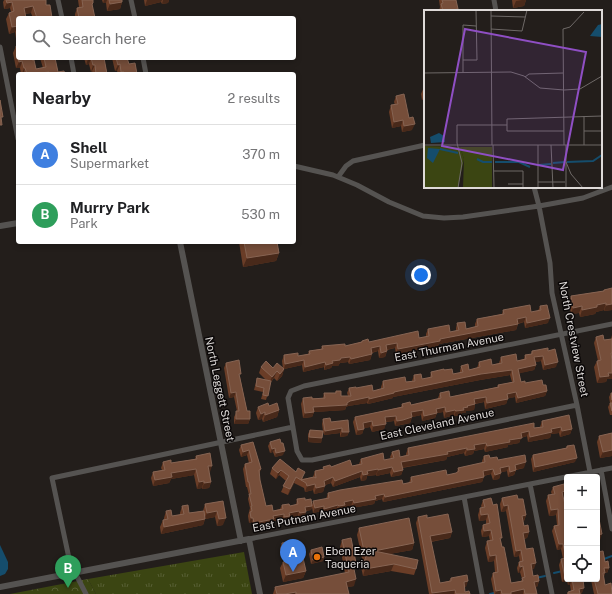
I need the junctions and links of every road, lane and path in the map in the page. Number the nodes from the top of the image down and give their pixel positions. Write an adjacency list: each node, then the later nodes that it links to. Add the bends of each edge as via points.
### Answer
1 (58, 0): 5 (street)
2 (131, 0): 6 (street)
3 (494, 0): 4 (street)
4 (496, 10)
5 (62, 16)
6 (135, 16)
7 (0, 48): 12 (street)
8 (71, 60): 10 (street)
9 (143, 60): 11 (street)
10 (74, 72)
11 (146, 72)
12 (16, 128)
13 (424, 145): 15 (street, via 353,161)
14 (296, 166): 15 (street)
15 (338, 177): 18 (street, via 423,216 463,217)
16 (612, 187): 18 (street, via 583,198)
17 (534, 188): 18 (street, North Crestview Street)
18 (539, 206): 23 (street, North Crestview Street)
19 (16, 223): 20 (street)
20 (0, 226)
21 (180, 244): 26 (street, North Leggett Street)
22 (612, 324): 23 (street, East Thurman Avenue)
23 (561, 335): 24 (street, North Crestview Street); 25 (street, East Thurman Avenue, via 304,386 291,391 288,398)
24 (577, 406): 25 (street, East Cleveland Avenue, via 312,460 302,460 297,451); 29 (street, North Crestview Street)
25 (293, 427): 26 (street)
26 (221, 442): 34 (street, North Leggett Street); 35 (street, via 52,478 70,563)
27 (612, 468): 28 (street, East Putnam Avenue)
28 (601, 470): 29 (street, East Putnam Avenue); 32 (street)
29 (590, 472): 30 (street, East Putnam Avenue)
30 (530, 484): 31 (street, East Putnam Avenue); 40 (street)
31 (464, 497): 33 (street, East Putnam Avenue); 39 (street)
32 (612, 529)
33 (249, 539): 34 (street, East Putnam Avenue); 38 (street)
34 (241, 541): 35 (street, East Putnam Avenue)
35 (76, 572): 36 (street, East Putnam Avenue); 37 (street)
36 (0, 587)
37 (86, 594)
38 (260, 594)
39 (482, 594)
40 (552, 594)

